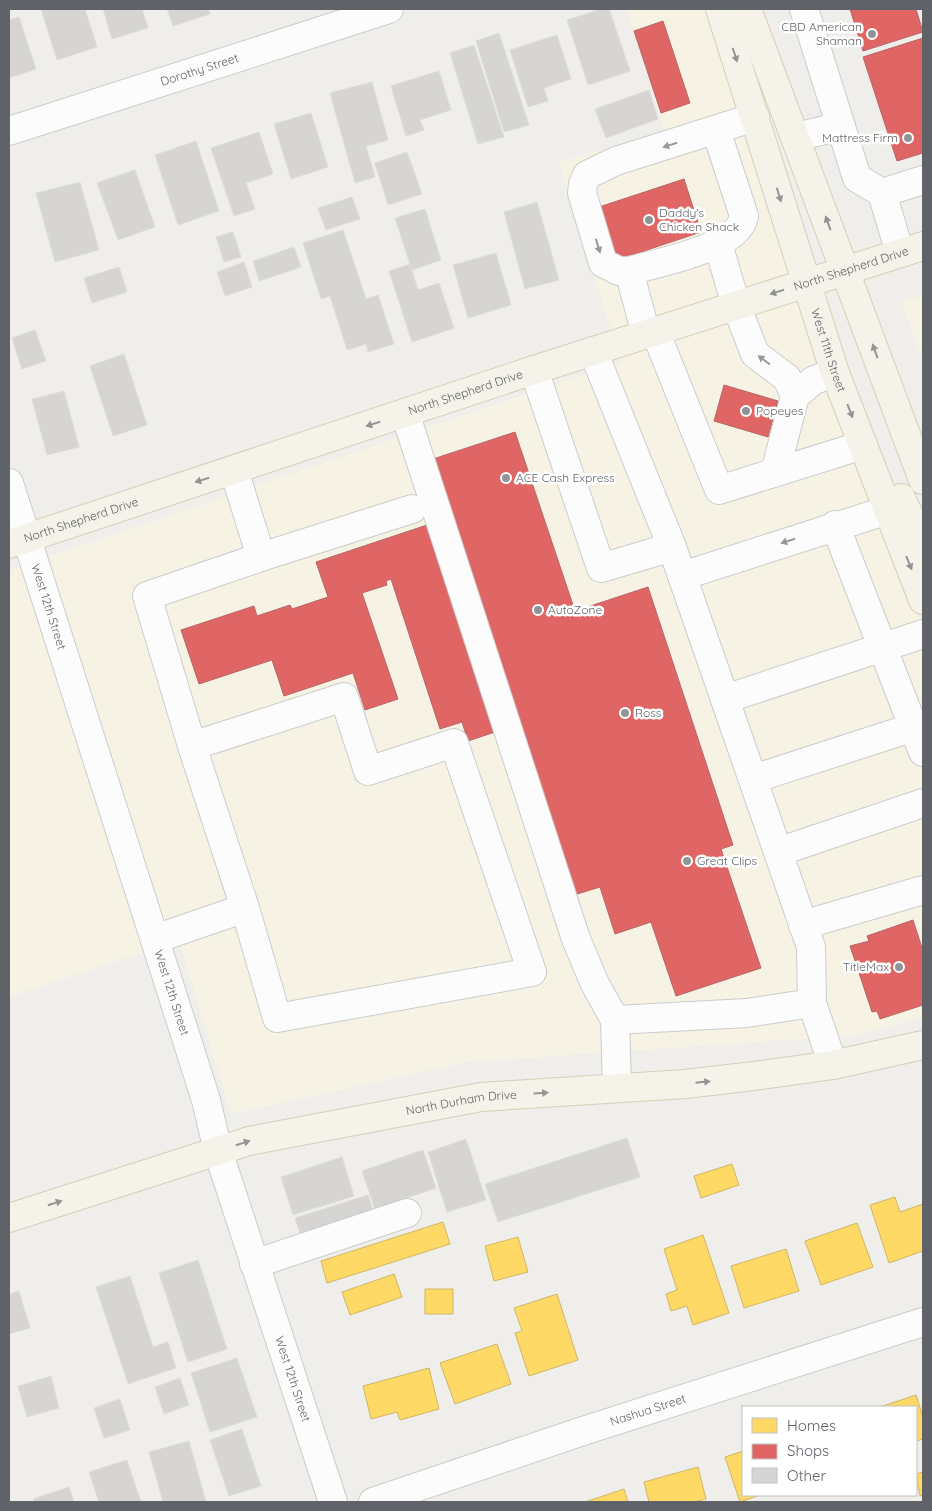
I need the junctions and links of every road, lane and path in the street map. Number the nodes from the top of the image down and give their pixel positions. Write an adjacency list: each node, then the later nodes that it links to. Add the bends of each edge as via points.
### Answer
1 (389, 9): 8 (street, Dorothy Street)
2 (720, 9): 5 (main road, West 11th Street, one-way to 5)
3 (747, 9): 9 (main road)
4 (804, 9): 6 (street)
5 (755, 117): 7 (street); 16 (main road, West 11th Street, one-way to 16)
6 (841, 126): 9 (street); 11 (street, via 857,178)
7 (716, 130): 12 (street, via 744,216 740,229); 15 (street, one-way to 15, via 616,161 587,175 582,193 603,264 619,271)
8 (9, 131)
9 (796, 137): 14 (main road, one-way to 9)
10 (923, 180): 11 (street)
11 (882, 193): 13 (street)
12 (718, 244): 15 (street); 17 (street)
13 (912, 250): 14 (main road, North Shepherd Drive)
14 (845, 269): 16 (main road, North Shepherd Drive); 24 (main road, one-way to 14)
15 (629, 271): 18 (street)
16 (807, 282): 17 (main road, North Shepherd Drive, one-way to 17); 21 (main road, West 11th Street)
17 (736, 305): 18 (main road, North Shepherd Drive); 22 (street, one-way to 17, via 787,378 755,354)
18 (651, 332): 19 (main road, North Shepherd Drive); 27 (street, via 719,490)
19 (593, 351): 20 (main road, North Shepherd Drive); 35 (street)
20 (534, 370): 23 (main road, North Shepherd Drive); 35 (street, via 601,568)
21 (835, 372): 22 (street, via 814,380); 25 (main road, West 11th Street, one-way to 25)
22 (795, 396): 27 (street)
23 (405, 413): 26 (main road, North Shepherd Drive, one-way to 26); 52 (street, via 576,940 594,984)
24 (917, 446): 28 (main road)
25 (864, 450): 27 (street); 31 (main road, West 11th Street); 34 (main road, via 903,501)
26 (234, 470): 33 (main road, North Shepherd Drive, one-way to 33); 36 (street)
27 (775, 472)
28 (923, 480)
29 (9, 484): 33 (street, West 12th Street)
30 (412, 509): 36 (street)
31 (888, 510): 32 (street); 38 (main road, West 11th Street, one-way to 38)
32 (835, 525): 37 (street, one-way to 37); 40 (street)
33 (18, 541): 50 (street, West 12th Street)
34 (923, 545)
35 (672, 547): 37 (street)
36 (261, 557): 43 (street, via 146,596)
37 (682, 576): 41 (street)
38 (923, 600)
39 (923, 634): 40 (street)
40 (883, 649): 41 (street); 42 (street)
41 (725, 699): 44 (street)
42 (918, 740): 44 (street)
43 (192, 746): 48 (street); 48 (street, via 344,697 368,770 454,743 532,972 278,1018)
44 (753, 779): 46 (street)
45 (923, 803): 46 (street)
46 (778, 852): 49 (street)
47 (923, 890): 49 (street)
48 (245, 908): 50 (street)
49 (803, 925): 51 (street, via 811,947)
50 (155, 938): 56 (street, West 12th Street, via 206,1100)
51 (812, 1003): 52 (street, via 668,1019); 54 (street)
52 (615, 1020): 55 (street)
53 (923, 1045): 54 (main road, North Durham Drive)
54 (833, 1065): 55 (main road, North Durham Drive, one-way to 54, via 744,1077)
55 (617, 1088): 56 (main road, North Durham Drive, one-way to 55, via 249,1141 481,1097)
56 (218, 1151): 58 (main road, North Durham Drive, one-way to 56); 59 (street, West 12th Street)
57 (407, 1213): 59 (street)
58 (9, 1218)
59 (254, 1264): 61 (street, West 12th Street)
60 (923, 1322): 62 (street, Nashua Street)
61 (333, 1502)
62 (373, 1502)

